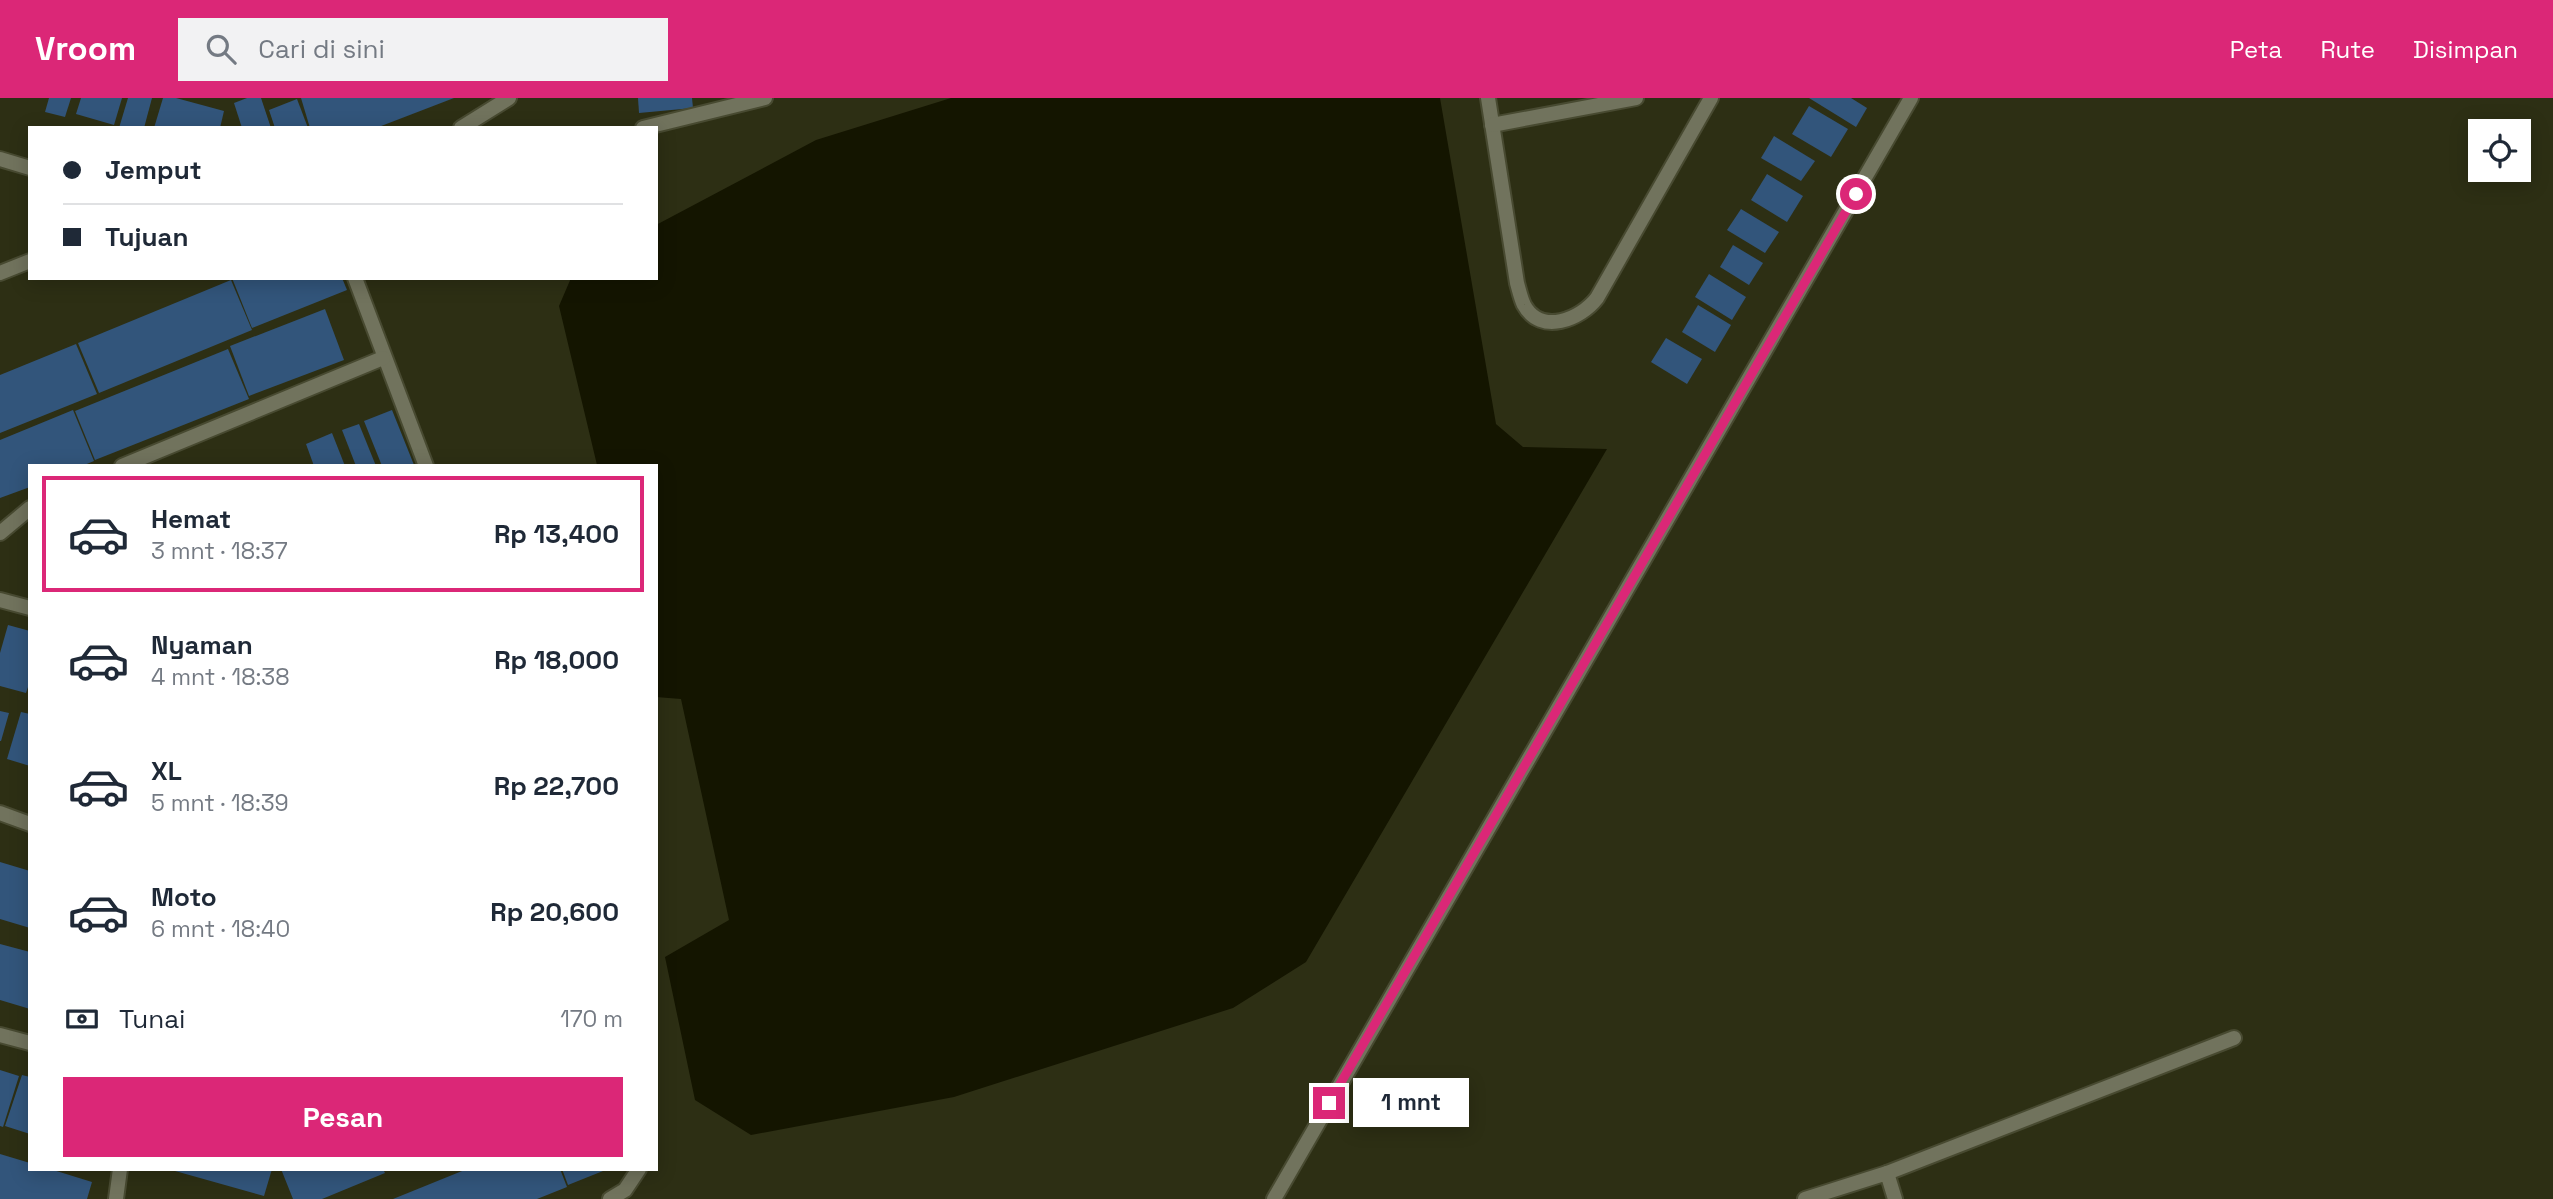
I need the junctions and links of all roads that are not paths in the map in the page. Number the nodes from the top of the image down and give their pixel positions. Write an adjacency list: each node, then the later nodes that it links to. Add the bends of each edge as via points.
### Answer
1 (509, 98): 8 (street)
2 (765, 98): 9 (street)
3 (1488, 98): 7 (street)
4 (1636, 98): 7 (street)
5 (1711, 98): 7 (street, via 1597,298 1576,317 1559,322 1535,316 1524,306)
6 (1911, 98): 32 (street)
7 (1492, 125)
8 (464, 126)
9 (651, 126)
10 (0, 159): 11 (street)
11 (28, 167)
12 (28, 262): 13 (street)
13 (0, 273)
14 (356, 280): 15 (street)
15 (383, 358): 16 (street); 17 (street)
16 (127, 464)
17 (425, 464)
18 (28, 511): 19 (street)
19 (0, 533)
20 (0, 600): 21 (street)
21 (28, 607)
22 (0, 813): 23 (street)
23 (28, 823)
24 (0, 1035): 26 (street)
25 (2234, 1038): 29 (street)
26 (28, 1042)
27 (120, 1171): 30 (street)
28 (638, 1171): 31 (street, via 625,1190)
29 (1887, 1173): 33 (street); 34 (street)
30 (116, 1199)
31 (610, 1199)
32 (1274, 1199)
33 (1805, 1199)
34 (1895, 1199)

